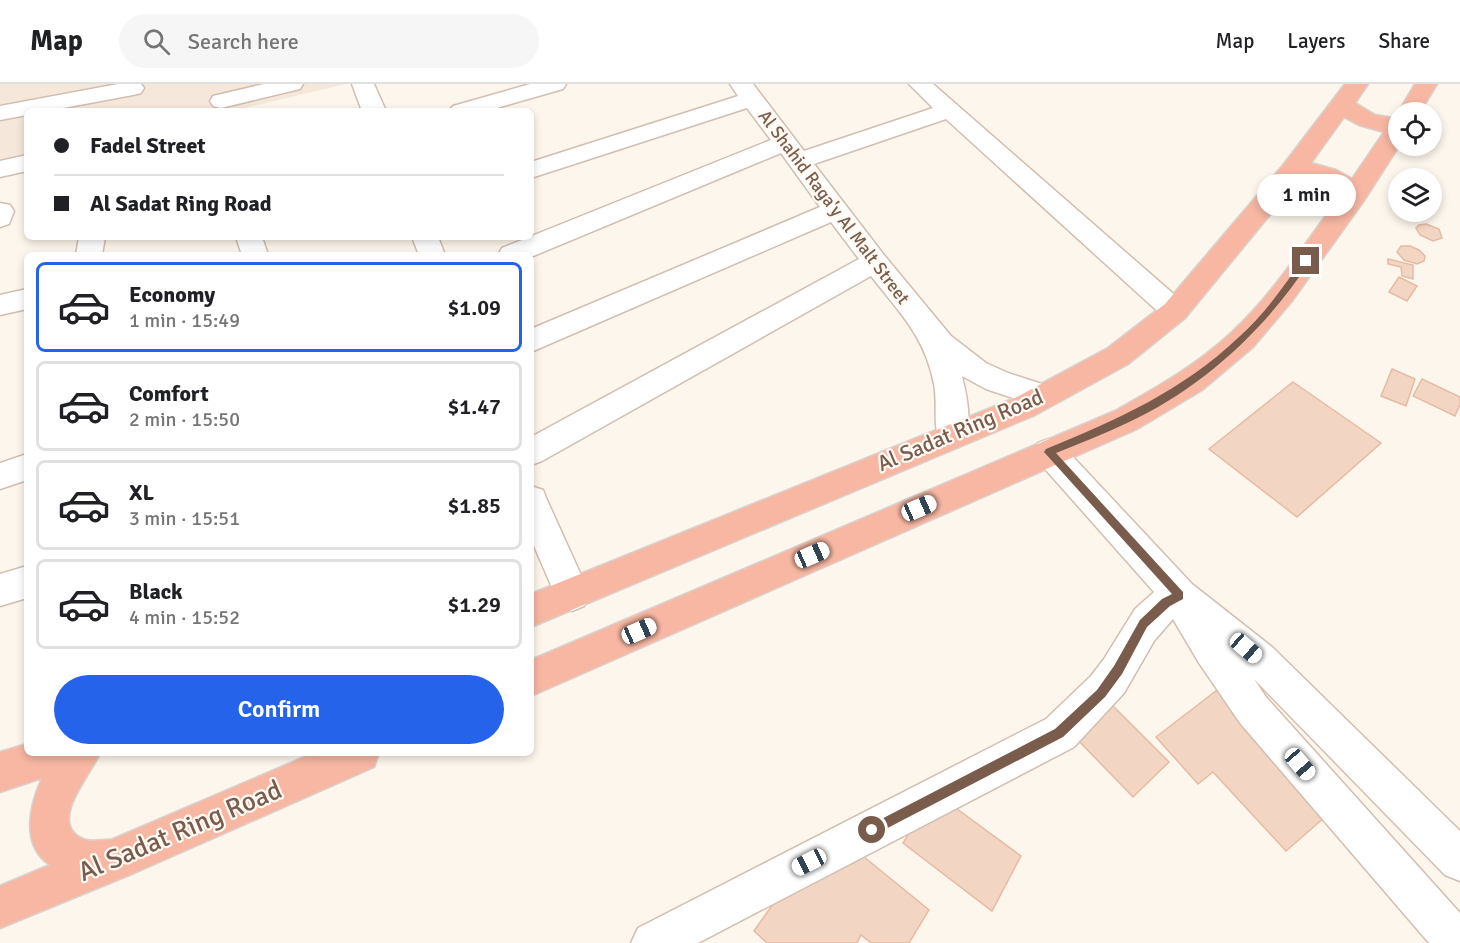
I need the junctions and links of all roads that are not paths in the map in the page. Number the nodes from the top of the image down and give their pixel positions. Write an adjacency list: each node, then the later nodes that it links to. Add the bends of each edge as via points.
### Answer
1 (292, 84): 9 (street)
2 (363, 84): 12 (street)
3 (555, 84): 13 (street)
4 (920, 84): 15 (street)
5 (1426, 84): 10 (highway)
6 (745, 88): 19 (street, Al Shahid Raga'y Al Malt Street); 22 (street)
7 (134, 92): 11 (street)
8 (1349, 94): 17 (highway, via 1354,114); 23 (highway, Al Sadat Ring Road)
9 (220, 98)
10 (1414, 102)
11 (32, 108)
12 (373, 108)
13 (471, 108)
14 (24, 109): 16 (street)
15 (950, 110): 19 (street); 30 (street)
16 (0, 113)
17 (1388, 125)
18 (1388, 142): 24 (highway)
19 (792, 152): 25 (street, Al Shahid Raga'y Al Malt Street); 26 (street)
20 (24, 164): 21 (street)
21 (0, 169)
22 (534, 169)
23 (1293, 170): 24 (highway, via 1335,178); 30 (highway, Al Sadat Ring Road)
24 (1354, 195): 36 (highway, via 1282,294 1243,339 1191,382 1126,420)
25 (836, 210): 27 (street, Al Shahid Raga'y Al Malt Street); 32 (street)
26 (520, 252)
27 (875, 262): 31 (street, Al Shahid Raga'y Al Malt Street); 35 (street)
28 (24, 300): 29 (street)
29 (0, 305)
30 (1175, 311): 33 (highway, Al Sadat Ring Road, via 1118,356)
31 (928, 329): 33 (street, Al Shahid Raga'y Al Malt Street, via 976,371); 34 (street, Al Shahid Raga'y Al Malt Street, via 946,369 953,412)
32 (534, 340)
33 (1043, 396): 34 (highway, Al Sadat Ring Road)
34 (952, 435): 42 (highway, Al Sadat Ring Road)
35 (534, 450)
36 (1049, 452): 43 (street); 45 (highway)
37 (24, 467): 38 (street)
38 (0, 476)
39 (534, 507): 42 (street)
40 (24, 583): 41 (street)
41 (0, 590)
42 (572, 595): 44 (highway, Al Sadat Ring Road)
43 (1180, 595): 51 (street, via 1266,666); 53 (street, via 1143,624 1101,693 1059,733); 54 (street, via 1253,710)
44 (534, 611)
45 (534, 677)
46 (49, 756): 49 (highway)
47 (78, 756): 50 (highway, via 55,789 50,808 55,842 66,854 81,861)
48 (353, 756): 50 (highway, Al Sadat Ring Road)
49 (0, 772)
50 (119, 858): 52 (highway, Al Sadat Ring Road)
51 (1460, 860)
52 (0, 907)
53 (653, 943)
54 (1458, 943)

